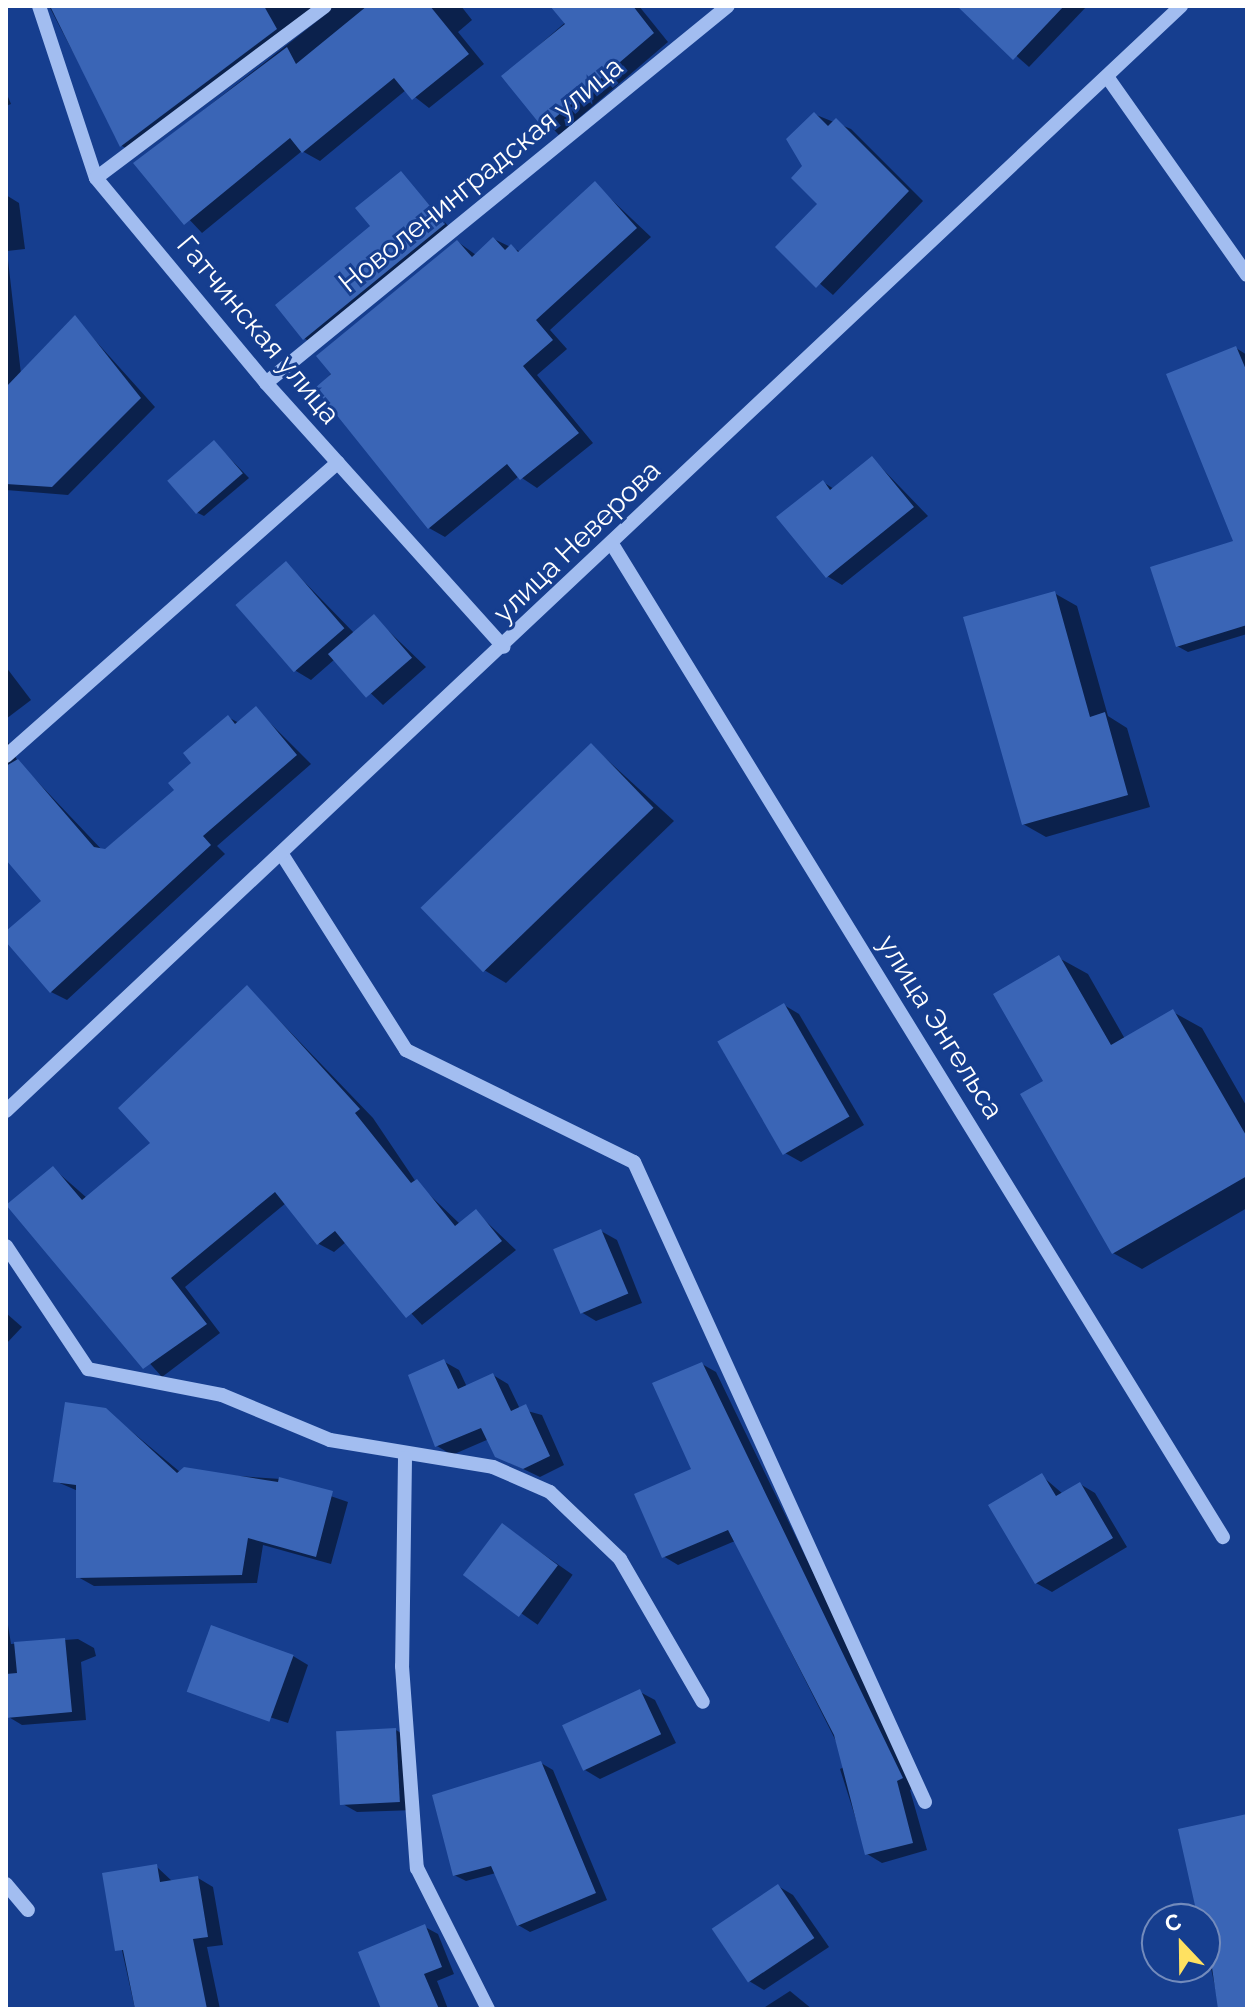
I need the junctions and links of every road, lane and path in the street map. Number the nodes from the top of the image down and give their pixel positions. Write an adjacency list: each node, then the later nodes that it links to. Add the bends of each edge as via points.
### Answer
1 (39, 6): 6 (street, Гатчинская улица)
2 (325, 6): 6 (street)
3 (728, 6): 8 (street, Новоленинградская улица)
4 (1181, 6): 5 (street, улица Неверова)
5 (1108, 78): 7 (street); 10 (street, улица Неверова)
6 (96, 178): 8 (street, Гатчинская улица)
7 (1247, 275)
8 (266, 383): 9 (street, Гатчинская улица)
9 (338, 462): 11 (street, Гатчинская улица); 12 (street)
10 (612, 544): 11 (street, улица Неверова); 17 (street, улица Энгельса)
11 (504, 647): 13 (street, улица Неверова)
12 (6, 756)
13 (283, 856): 14 (street, улица Неверова); 19 (street, via 406,1050 634,1162)
14 (6, 1111)
15 (6, 1246): 16 (street, via 88,1369 222,1395 330,1440)
16 (405, 1458): 18 (street, via 493,1467 550,1492 620,1559); 22 (street, via 402,1666 417,1868)
17 (1223, 1537)
18 (703, 1702)
19 (925, 1802)
20 (6, 1884): 21 (street)
21 (28, 1910)
22 (488, 2009)

